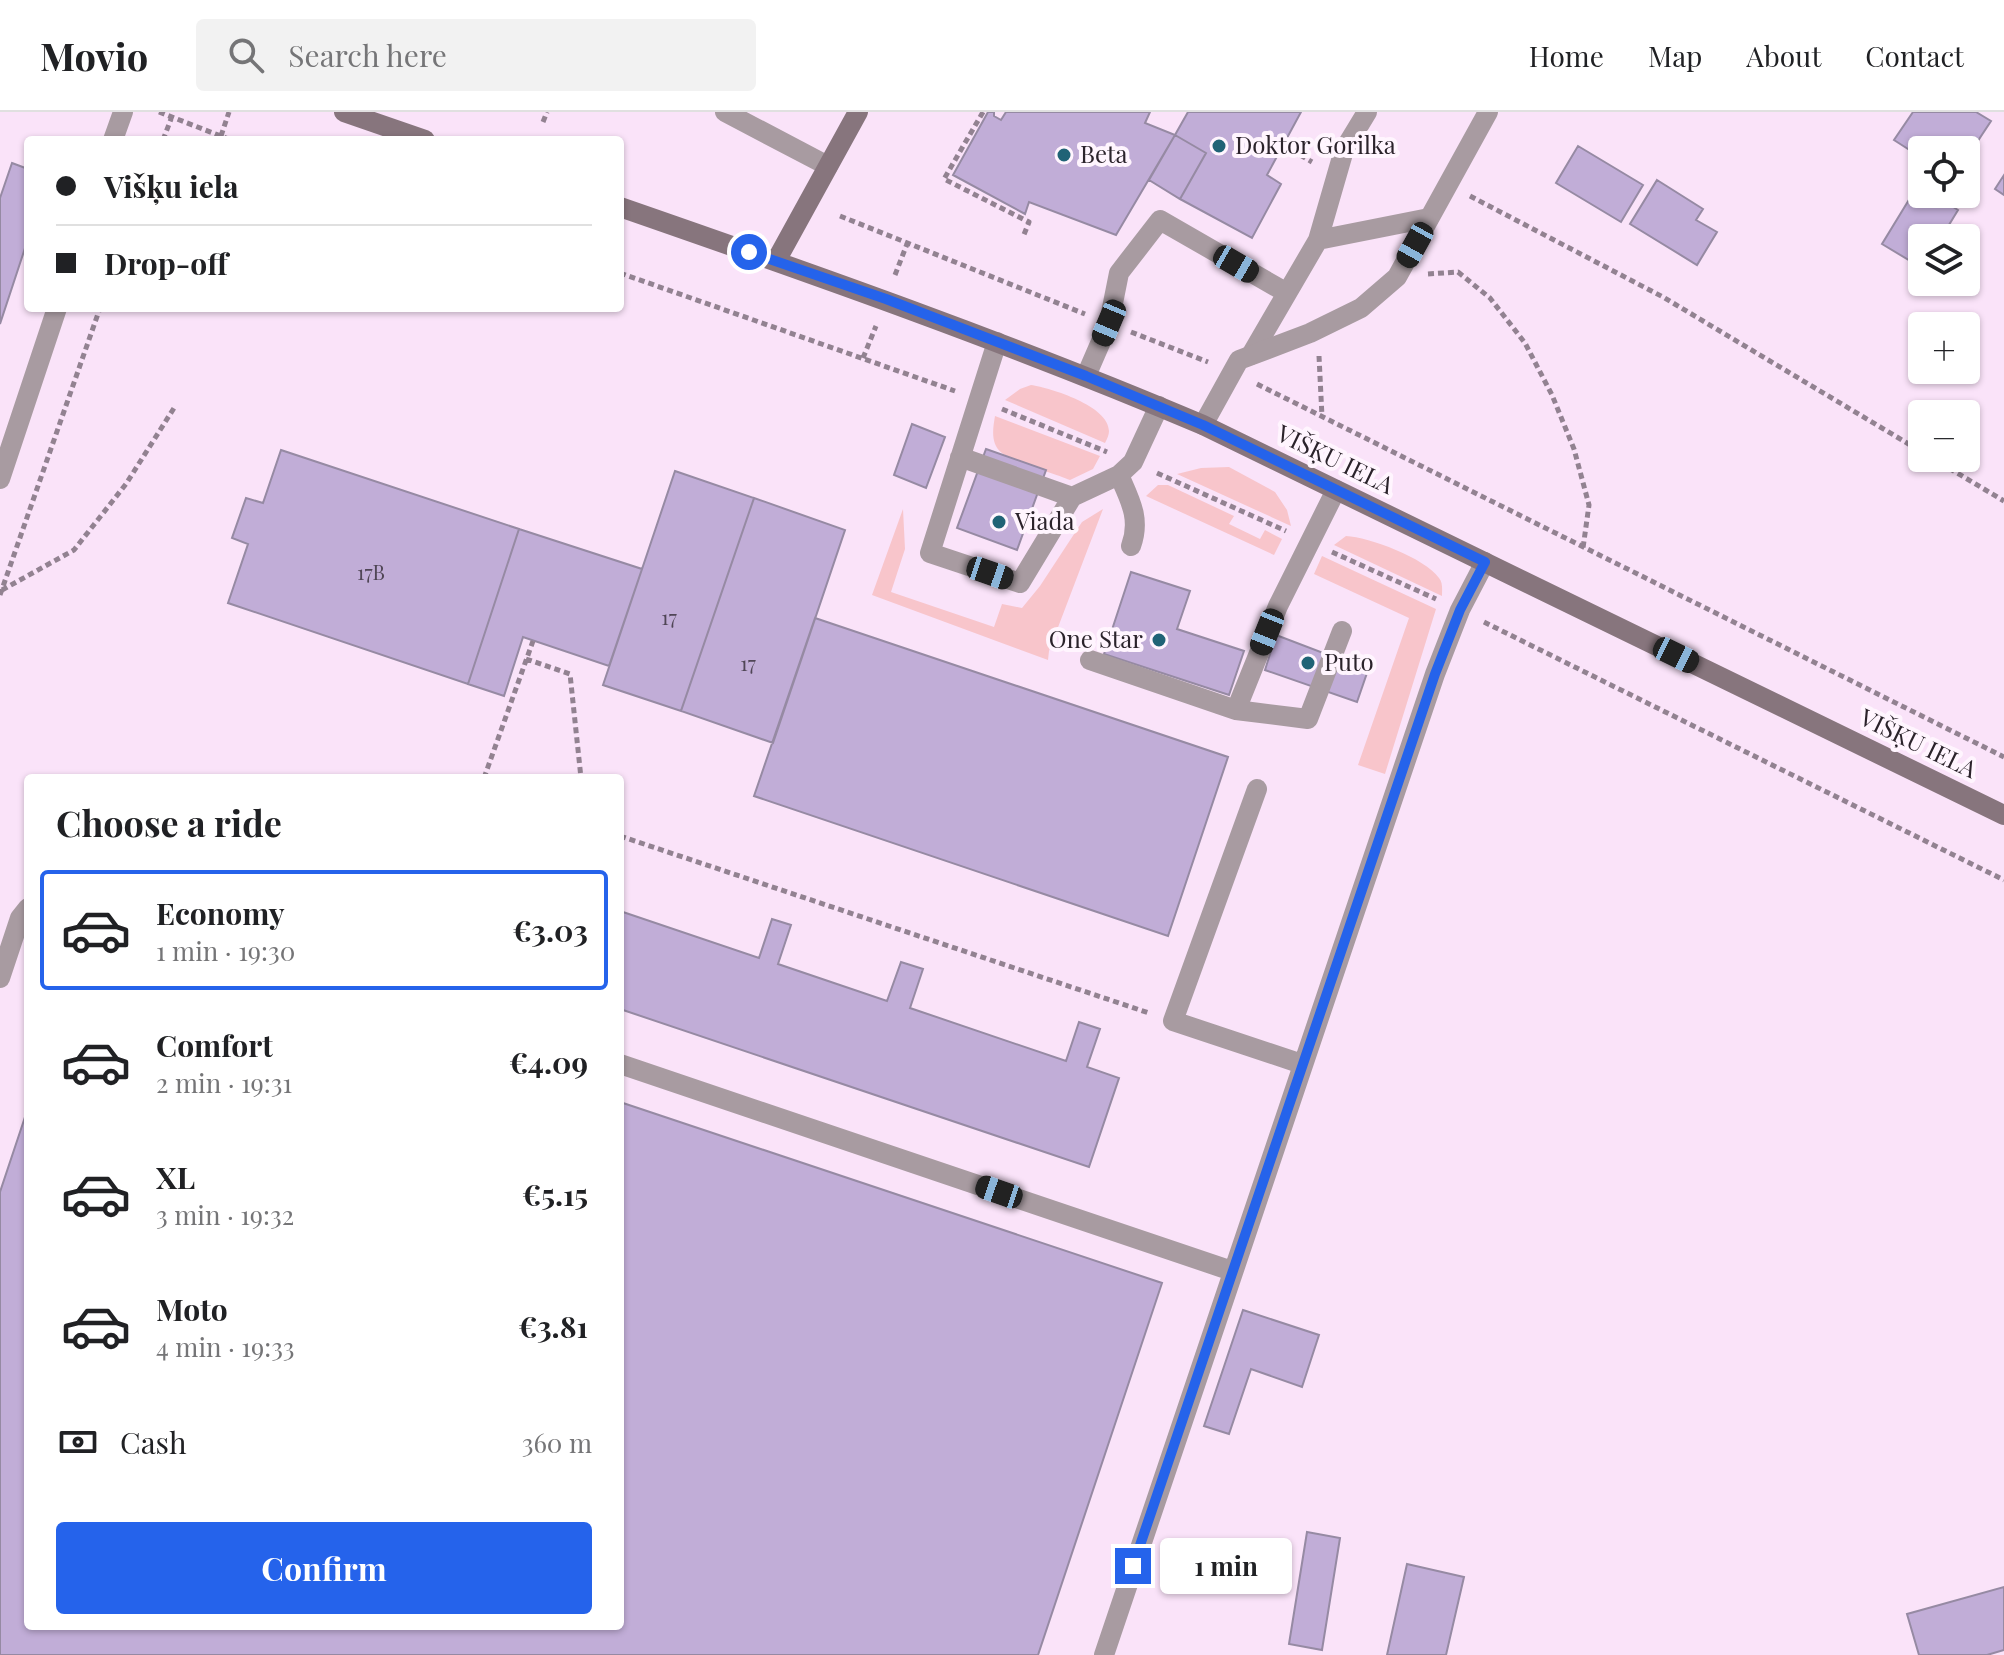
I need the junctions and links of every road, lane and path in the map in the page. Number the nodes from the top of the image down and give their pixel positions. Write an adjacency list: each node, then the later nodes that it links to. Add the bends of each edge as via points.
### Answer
1 (123, 112): 13 (street)
2 (159, 112): 11 (path)
3 (229, 112): 15 (path)
4 (344, 112): 16 (street)
5 (547, 112): 12 (path)
6 (725, 112): 19 (street)
7 (858, 112): 19 (street)
8 (983, 112): 24 (path, via 944,179 1029,222)
9 (1367, 112): 25 (street, via 1344,150)
10 (1488, 112): 20 (street)
11 (171, 119): 14 (path); 15 (path)
12 (543, 122)
13 (114, 136)
14 (165, 136)
15 (221, 136)
16 (413, 136)
17 (1283, 145): 18 (path)
18 (1299, 154)
19 (828, 166): 27 (street)
20 (1448, 185): 23 (street); 45 (path, via 1663,297)
21 (624, 208): 27 (street, VIŠĶU IELA)
22 (840, 216): 26 (path)
23 (1429, 218): 25 (street); 28 (street)
24 (1023, 237)
25 (1318, 240): 30 (street)
26 (907, 244): 29 (path); 33 (path)
27 (776, 261): 36 (street, VIŠĶU IELA)
28 (1400, 272): 35 (street, via 1361,308); 54 (path, via 1458,272 1490,298 1525,343 1574,449 1589,505)
29 (895, 275)
30 (1287, 293): 33 (street, via 1160,220 1119,273); 37 (street)
31 (56, 312): 49 (street)
32 (99, 312): 56 (path)
33 (1109, 323): 39 (path); 40 (street)
34 (876, 326): 38 (path)
35 (1317, 330): 37 (street); 43 (path)
36 (997, 342): 40 (street, VIŠĶU IELA); 46 (street)
37 (1251, 355): 39 (street, via 1239,360)
38 (863, 358)
39 (1232, 372): 43 (path); 44 (street)
40 (1086, 376): 41 (street, VIŠĶU IELA)
41 (1159, 406): 44 (street, VIŠĶU IELA); 48 (street, via 1133,462)
42 (174, 408): 56 (path, via 126,484 74,550)
43 (1322, 418): 54 (path)
44 (1203, 425): 50 (street, VIŠĶU IELA)
45 (1908, 444)
46 (960, 457): 51 (street); 51 (street, via 930,553 1020,583)
47 (1955, 472): 52 (path)
48 (1119, 475): 51 (street); 53 (street, via 1137,516)
49 (0, 479)
50 (1336, 490): 55 (street, VIŠĶU IELA); 61 (street, via 1278,606)
51 (1072, 497)
52 (2004, 501)
53 (1131, 546)
54 (1583, 548): 62 (path)
55 (1485, 562): 66 (street, VIŠĶU IELA); 71 (street, via 1435,674)
56 (1, 593)
57 (1342, 631): 61 (street, via 1308,719)
58 (533, 641): 59 (path)
59 (526, 659): 63 (path); 64 (path, via 570,674)
60 (1090, 660): 61 (street)
61 (1236, 710)
62 (2004, 757)
63 (485, 774)
64 (581, 774)
65 (1257, 789): 70 (street)
66 (2004, 815)
67 (624, 837): 70 (path)
68 (24, 913): 69 (street)
69 (0, 978)
70 (1173, 1021): 71 (street)
71 (1302, 1064): 73 (street)
72 (624, 1065): 73 (street)
73 (1232, 1271): 74 (street)
74 (1104, 1655)

